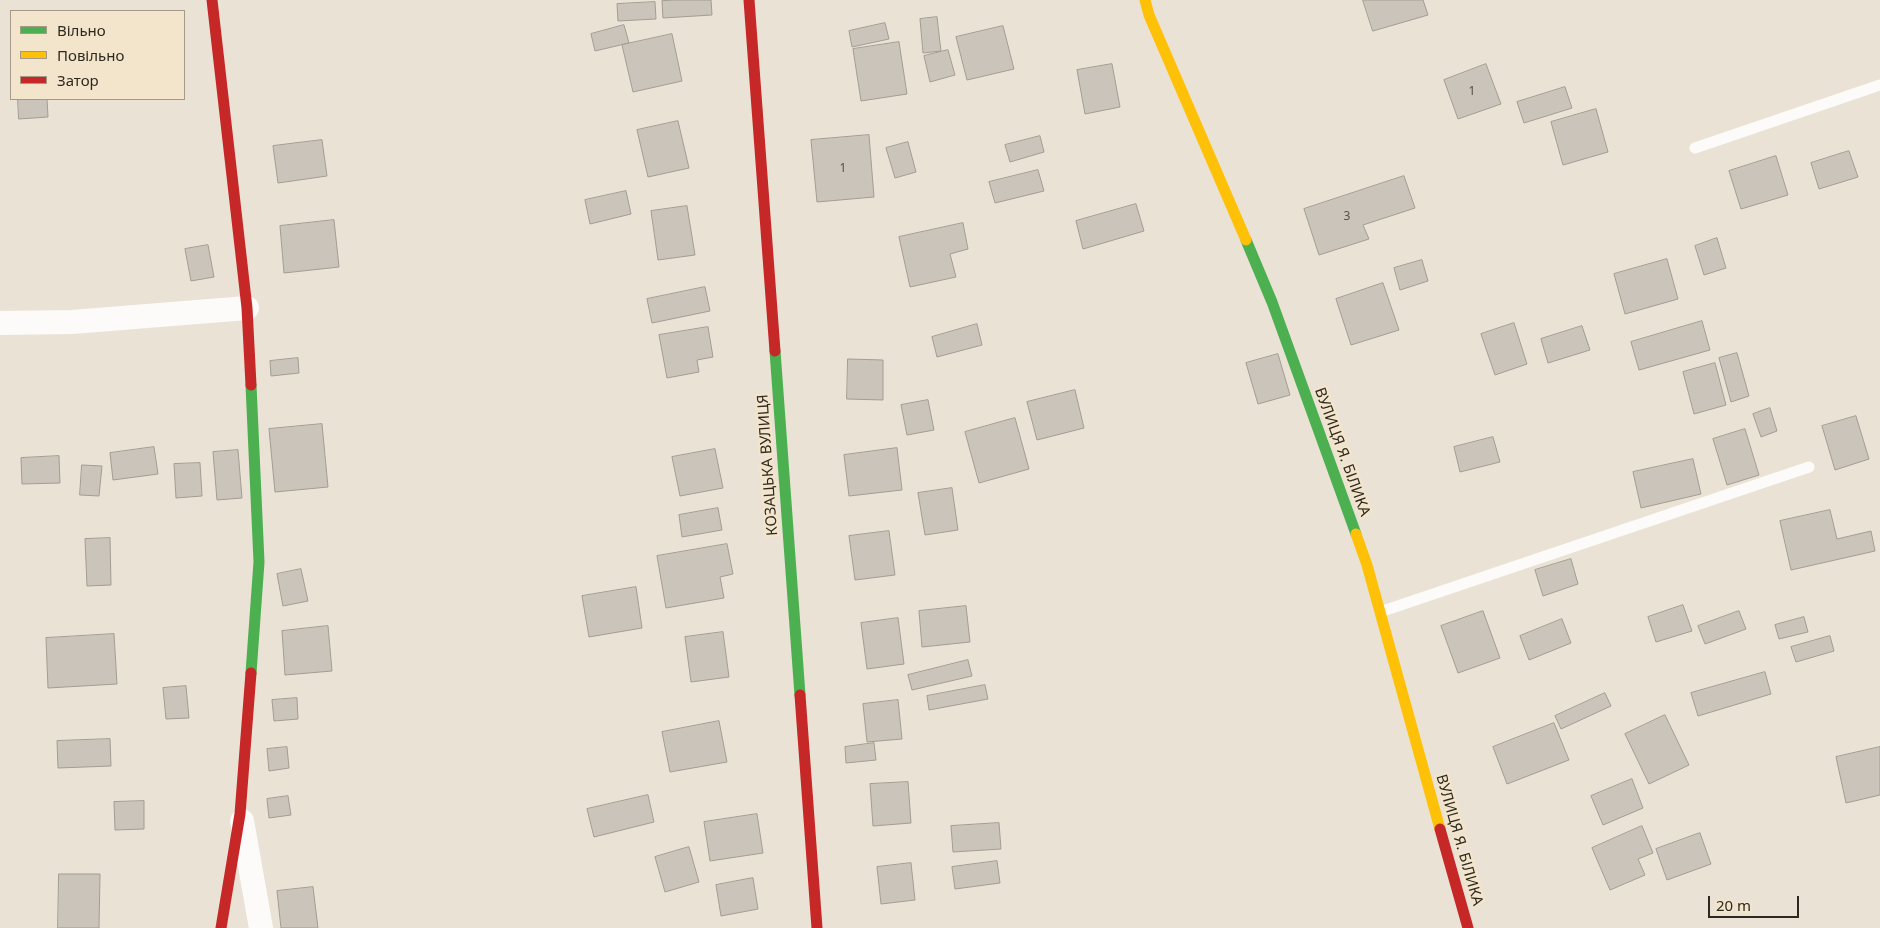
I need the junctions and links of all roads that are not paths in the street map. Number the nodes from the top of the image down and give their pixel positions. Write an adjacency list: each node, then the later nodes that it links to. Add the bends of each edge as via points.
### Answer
1 (212, 0): 6 (street)
2 (749, 0): 13 (street, КОЗАЦЬКА ВУЛИЦЯ)
3 (1145, 0): 9 (street, ВУЛИЦЯ Я. БІЛИКА, via 1272,302 1367,565)
4 (1880, 84): 5 (lane)
5 (1695, 148)
6 (247, 308): 7 (street, via 72,322); 10 (street, via 259,562)
7 (0, 323)
8 (1809, 467): 9 (lane)
9 (1380, 612): 14 (street, ВУЛИЦЯ Я. БІЛИКА)
10 (240, 814): 11 (street); 12 (street)
11 (221, 928)
12 (261, 928)
13 (817, 928)
14 (1468, 928)

